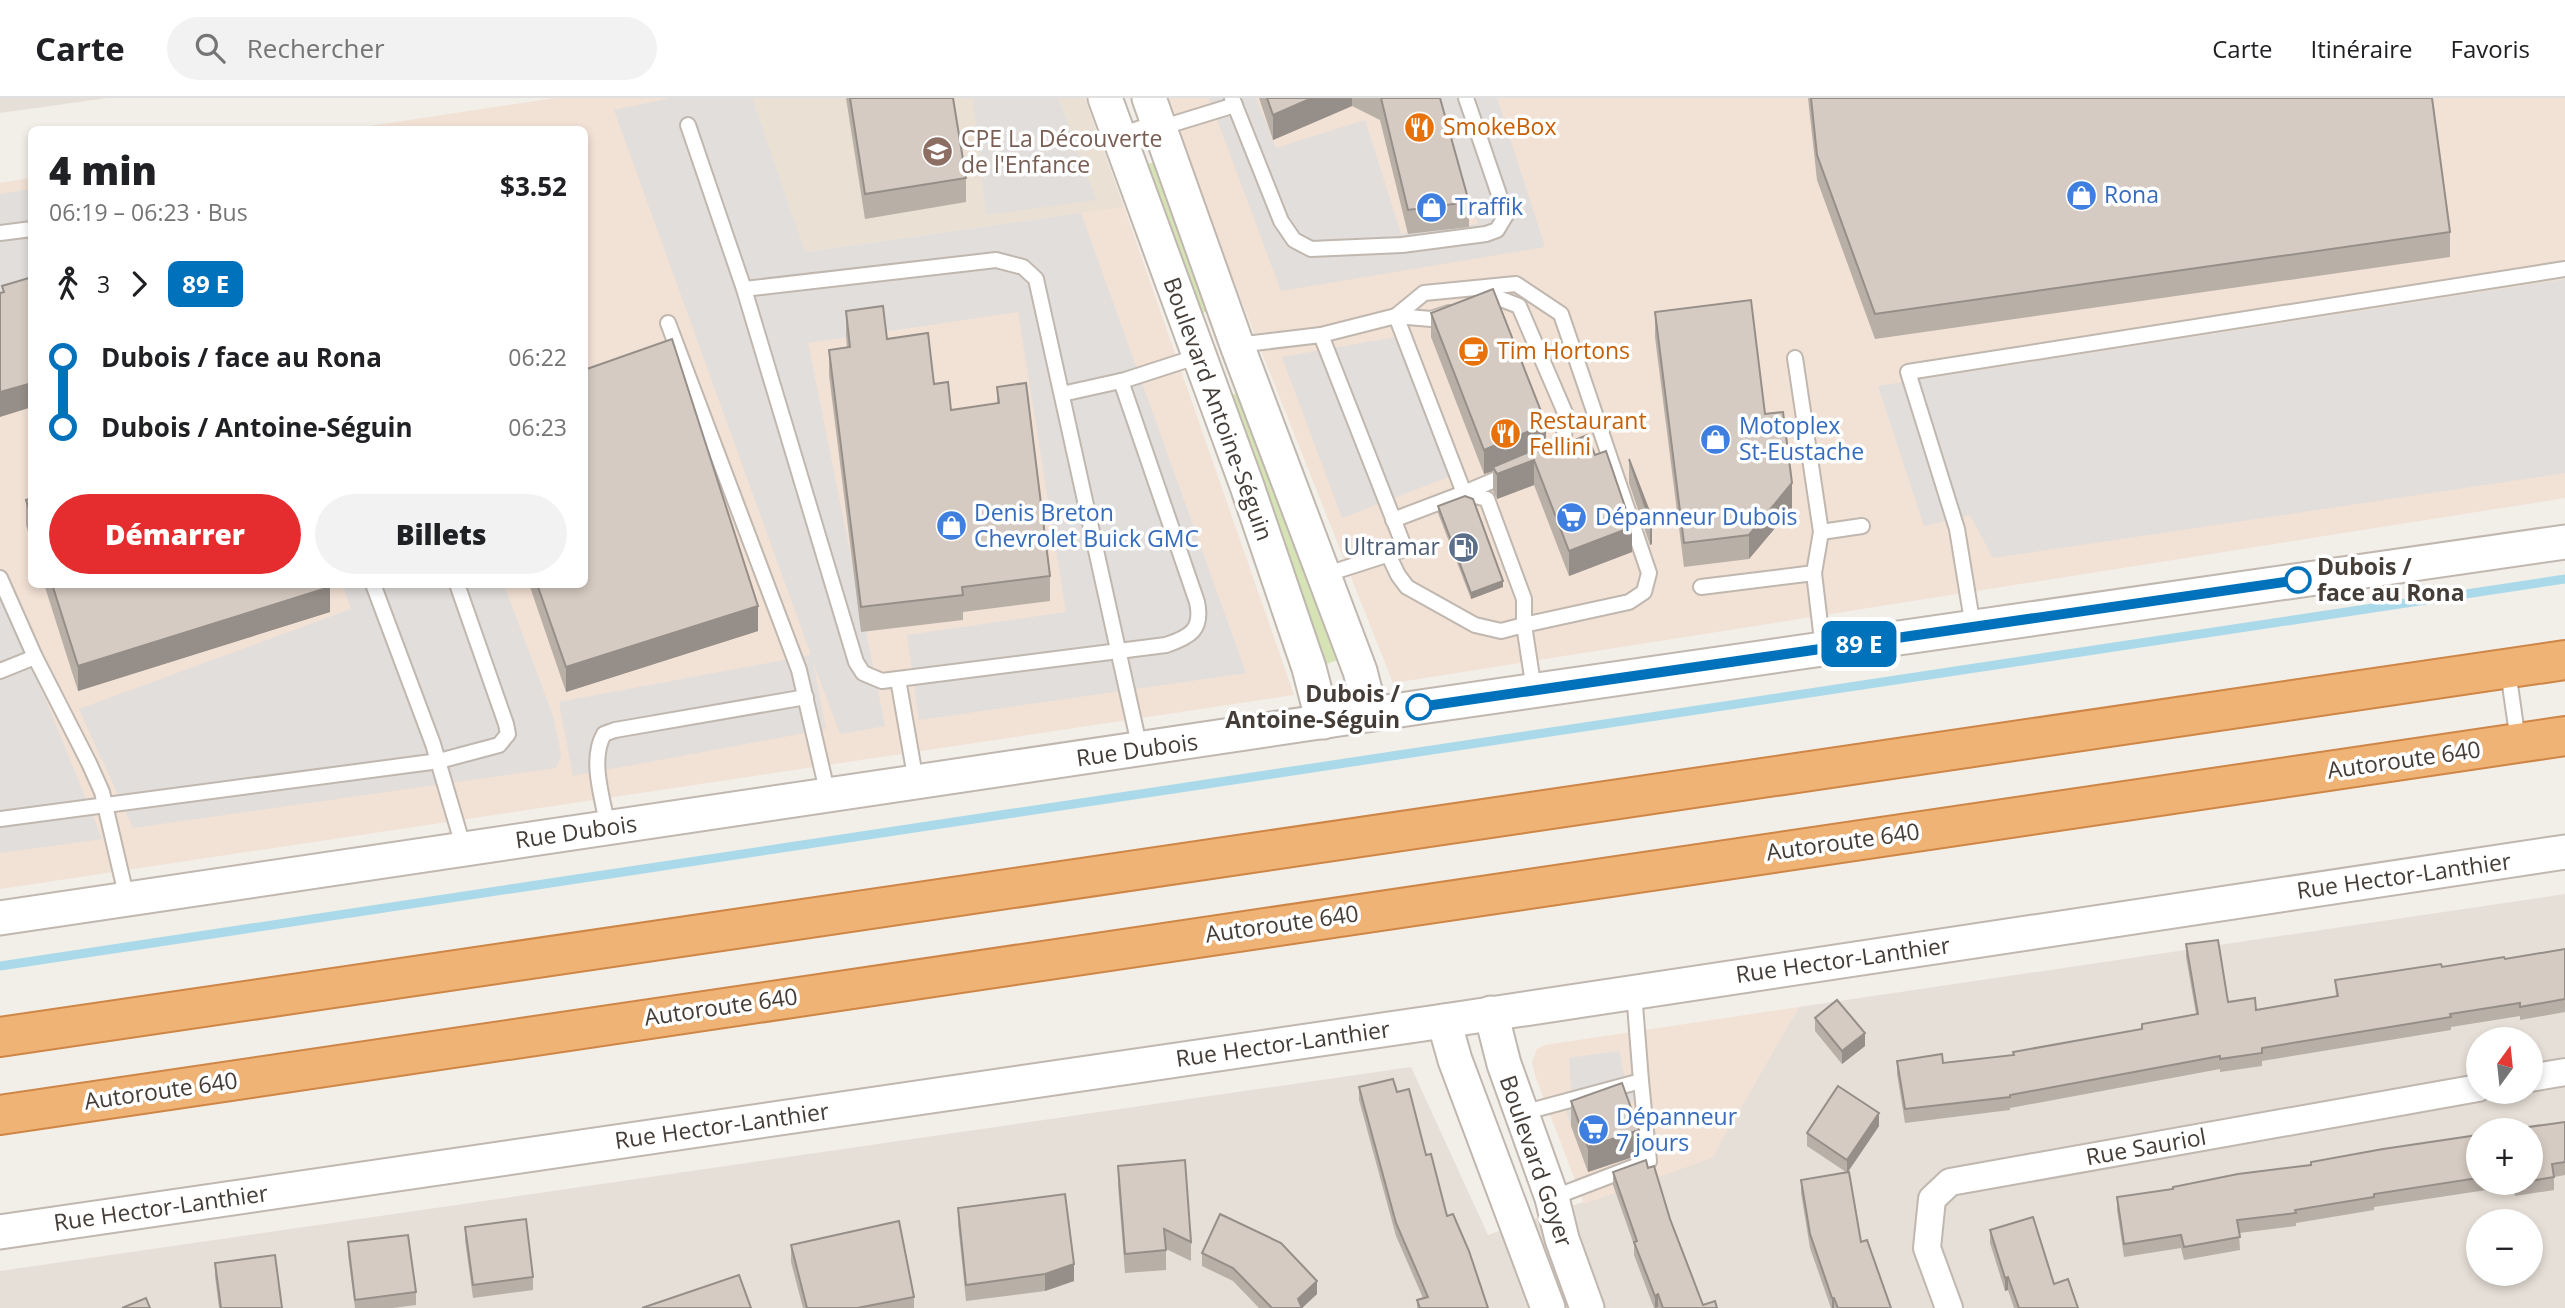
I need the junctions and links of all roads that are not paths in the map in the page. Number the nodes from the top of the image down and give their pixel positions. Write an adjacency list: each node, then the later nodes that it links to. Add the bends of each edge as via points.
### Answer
1 (1105, 98): 6 (street, Boulevard Antoine-Séguin)
2 (1466, 98): 3 (lane, via 1506,215 1497,230 1402,245 1311,248 1294,240 1281,221)
3 (1234, 102): 4 (lane)
4 (1155, 113): 6 (street); 14 (street, Boulevard Antoine-Séguin)
5 (688, 125): 10 (lane)
6 (1121, 141): 15 (street, Boulevard Antoine-Séguin)
7 (28, 230): 8 (lane)
8 (0, 233)
9 (2565, 269): 32 (lane, via 1908,372 1957,529)
10 (744, 289): 18 (lane, via 996,260 1024,267 1036,279); 39 (lane, via 856,662 863,673 882,681)
11 (1396, 316): 13 (lane); 19 (lane); 19 (lane, via 1431,319 1501,299 1519,306 1566,415 1564,437 1556,454); 31 (lane, via 1424,293 1516,284 1561,313 1649,573 1644,592 1629,602)
12 (668, 323): 41 (lane, via 773,597)
13 (1321, 335): 14 (lane); 20 (lane)
14 (1237, 345): 15 (street); 26 (street, Boulevard Antoine-Séguin)
15 (1200, 356): 17 (lane); 43 (street, Boulevard Antoine-Séguin, via 1309,668)
16 (1794, 358): 22 (lane)
17 (1121, 381): 18 (lane); 34 (lane, via 1200,615 1192,633 1180,640)
18 (1062, 394): 34 (lane)
19 (1464, 493): 20 (lane); 31 (lane, via 1487,499 1524,599)
20 (1393, 520): 24 (lane, via 1405,549)
21 (1862, 526): 22 (lane)
22 (1821, 531): 25 (lane)
23 (2565, 541): 32 (street, Rue Dubois)
24 (1388, 554): 26 (lane); 31 (lane, via 1406,586 1475,625 1501,631)
25 (1814, 573): 28 (lane); 33 (lane)
26 (1324, 575): 42 (street, Boulevard Antoine-Séguin)
27 (0, 578): 35 (lane)
28 (1701, 587)
29 (374, 588): 47 (lane)
30 (458, 588): 47 (lane, via 508,734 499,745)
31 (1524, 625): 40 (lane)
32 (1973, 627): 33 (street, Rue Dubois)
33 (1823, 649): 40 (street, Rue Dubois)
34 (1118, 651): 39 (lane); 46 (lane)
35 (35, 657): 38 (lane); 50 (lane)
36 (2565, 660): 37 (highway)
37 (2507, 669): 45 (lane); 60 (highway)
38 (0, 671)
39 (898, 679): 48 (lane)
40 (1534, 692): 42 (street, Rue Dubois)
41 (806, 697): 49 (lane); 52 (lane, via 604,734 597,745 597,759)
42 (1371, 714): 43 (street, Rue Dubois)
43 (1322, 722): 46 (street, Rue Dubois)
44 (2565, 736): 45 (highway, Autoroute 640)
45 (2518, 743): 66 (highway, Autoroute 640)
46 (1140, 749): 48 (street, Rue Dubois)
47 (439, 761): 50 (lane); 53 (lane)
48 (916, 782): 49 (street, Rue Dubois)
49 (828, 795): 52 (street, Rue Dubois)
50 (106, 804): 51 (lane); 55 (lane)
51 (0, 819)
52 (608, 828): 53 (street, Rue Dubois)
53 (464, 849): 55 (street, Rue Dubois)
54 (2565, 852): 57 (street, Rue Hector-Lanthier)
55 (128, 899): 56 (street, Rue Dubois)
56 (0, 918)
57 (1633, 991): 58 (street, Rue Hector-Lanthier); 63 (lane)
58 (1491, 1013): 59 (street, Rue Hector-Lanthier); 65 (street, Boulevard Goyer)
59 (1444, 1021): 68 (street, Rue Hector-Lanthier); 69 (street, Boulevard Goyer)
60 (0, 1038)
61 (2565, 1072): 62 (street)
62 (2543, 1076)
63 (1641, 1081): 65 (lane); 67 (lane, via 1649,1161)
64 (2466, 1090): 71 (street, Rue Sauriol, via 1950,1182 1932,1199 1927,1248)
65 (1522, 1113): 67 (street, Boulevard Goyer)
66 (0, 1115)
67 (1552, 1198): 70 (street, Boulevard Goyer)
68 (0, 1232)
69 (1548, 1308)
70 (1587, 1308)
71 (1949, 1308)

